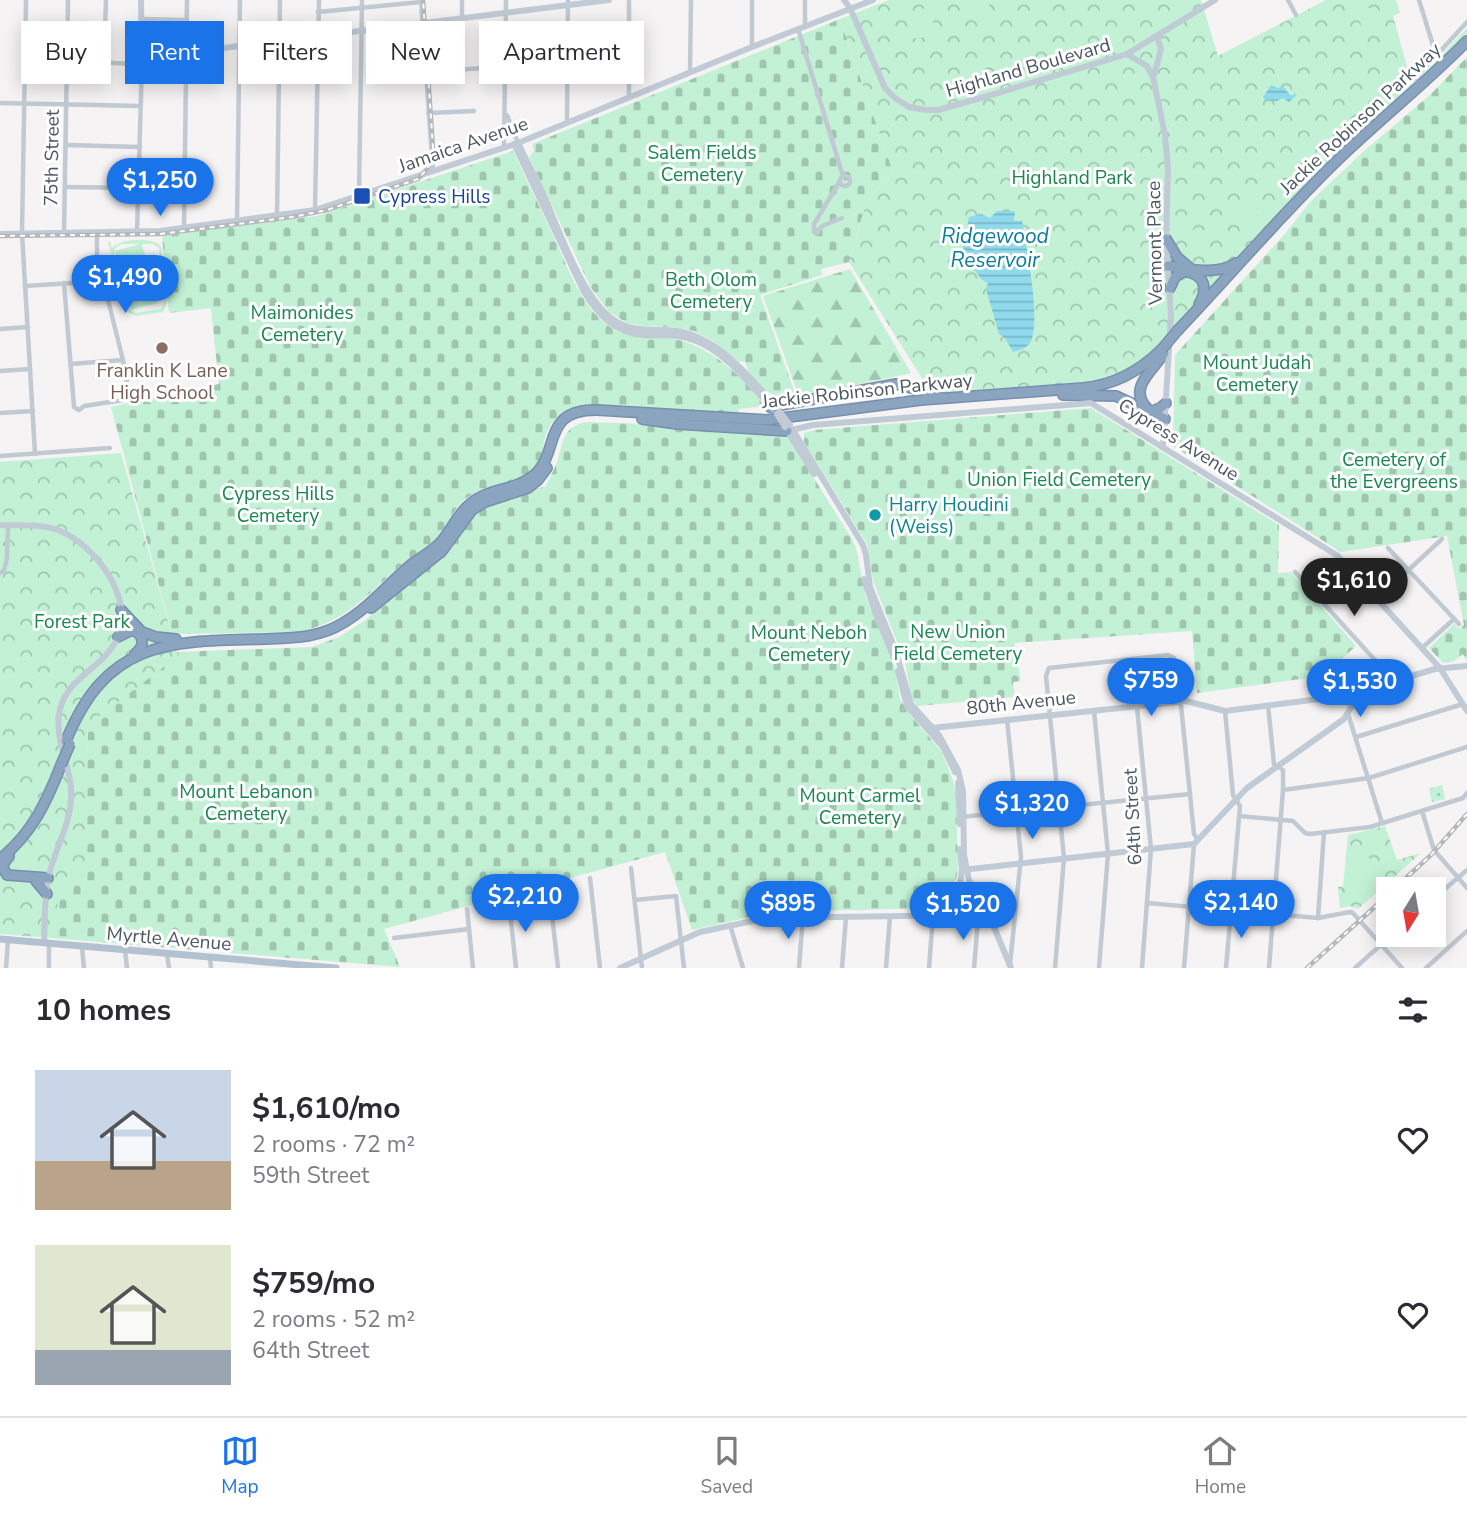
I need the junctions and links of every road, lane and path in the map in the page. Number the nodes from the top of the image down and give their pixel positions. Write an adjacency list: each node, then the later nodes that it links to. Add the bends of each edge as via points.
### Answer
1 (26, 0): 63 (street)
2 (68, 0): 33 (street, 75th Street)
3 (106, 0): 34 (street)
4 (141, 0): 31 (street)
5 (187, 0): 32 (street)
6 (240, 0): 35 (street)
7 (280, 0): 36 (street)
8 (319, 0): 27 (street)
9 (362, 0): 25 (street)
10 (462, 0): 30 (street)
11 (506, 0): 28 (street)
12 (609, 0): 24 (street)
13 (629, 0): 61 (street)
14 (691, 0): 51 (street)
15 (752, 0): 47 (street)
16 (805, 0): 41 (street)
17 (844, 0): 26 (street)
18 (850, 0): 26 (street)
19 (873, 0): 26 (street, Jamaica Avenue)
20 (1215, 0): 45 (street, Highland Boulevard)
21 (1288, 0): 29 (street)
22 (1419, 0): 50 (street)
23 (421, 1): 25 (street); 38 (street)
24 (568, 3): 28 (street); 69 (street)
25 (362, 8): 27 (street); 43 (street)
26 (850, 8): 41 (street, Jamaica Avenue); 49 (street, Highland Boulevard, via 885,88 909,107 926,110)
27 (318, 12): 37 (street)
28 (506, 13): 30 (street); 68 (street)
29 (1296, 15)
30 (462, 18): 39 (street)
31 (142, 19): 32 (street)
32 (187, 20)
33 (68, 21)
34 (105, 21)
35 (240, 21)
36 (279, 21)
37 (318, 21)
38 (422, 21)
39 (438, 21)
40 (1467, 22): 50 (street, Jackie Robinson Parkway)
41 (801, 27): 47 (street, Jamaica Avenue); 82 (street, via 842,179 814,224 814,232)
42 (366, 30): 43 (street)
43 (362, 31): 44 (street); 79 (street)
44 (352, 32)
45 (1157, 36): 49 (street, Highland Boulevard); 52 (street, via 1161,49)
46 (1467, 41): 91 (highway, Jackie Robinson Parkway, via 1306,191)
47 (752, 47): 51 (street, Jamaica Avenue)
48 (1467, 48): 101 (highway, Jackie Robinson Parkway, via 1320,184)
49 (1127, 54): 52 (street, via 1147,66)
50 (1436, 55): 53 (street, Jackie Robinson Parkway)
51 (690, 72): 61 (street, Jamaica Avenue)
52 (1153, 77): 90 (street, Vermont Place, via 1168,169)
53 (1415, 80)
54 (66, 84): 64 (street, 75th Street)
55 (141, 84): 65 (street)
56 (186, 84): 84 (street)
57 (239, 84): 83 (street)
58 (279, 84): 81 (street)
59 (317, 84): 80 (street)
60 (427, 84): 67 (street)
61 (629, 98): 69 (street, Jamaica Avenue)
62 (0, 103): 63 (street)
63 (24, 103): 64 (street); 87 (street)
64 (66, 104): 65 (street); 72 (street, 75th Street)
65 (141, 106): 73 (street)
66 (474, 111): 67 (street)
67 (428, 113): 76 (street)
68 (506, 114): 71 (street); 74 (street)
69 (567, 123): 70 (street, Jamaica Avenue)
70 (526, 139): 71 (street, Jamaica Avenue); 75 (street)
71 (516, 143): 74 (street, Jamaica Avenue); 75 (street); 112 (street, via 584,292 606,321 640,335 681,336 708,347)
72 (65, 145): 73 (street); 77 (street, 75th Street)
73 (140, 147): 78 (street)
74 (504, 147): 76 (street, Jamaica Avenue)
75 (523, 153): 112 (street, via 588,290 607,315 640,330 699,337 741,369)
76 (433, 172): 79 (street, Jamaica Avenue)
77 (65, 187): 78 (street); 88 (street, 75th Street)
78 (139, 188): 86 (street)
79 (359, 197): 80 (street, Jamaica Avenue)
80 (315, 210): 81 (street, Jamaica Avenue)
81 (277, 217): 83 (street, Jamaica Avenue)
82 (842, 218)
83 (237, 222): 84 (street, Jamaica Avenue)
84 (184, 229): 86 (street, Jamaica Avenue)
85 (97, 232): 86 (street, Jamaica Avenue); 88 (street, Jamaica Avenue); 94 (street)
86 (137, 232)
87 (22, 233): 88 (street, Jamaica Avenue); 89 (street, Jamaica Avenue); 96 (street)
88 (64, 233)
89 (0, 234)
90 (1166, 239): 92 (street, Vermont Place); 93 (highway)
91 (1249, 254): 93 (highway, via 1222,269); 98 (highway, Jackie Robinson Parkway)
92 (1168, 267): 93 (highway); 97 (street, Vermont Place)
93 (1188, 270): 97 (highway, via 1175,277); 98 (highway, via 1204,287)
94 (104, 281): 95 (street); 103 (street)
95 (64, 283): 96 (street); 104 (street)
96 (25, 286): 99 (street)
97 (1170, 288): 110 (street, Vermont Place)
98 (1189, 319): 101 (highway, Jackie Robinson Parkway)
99 (28, 327): 100 (street); 105 (street)
100 (0, 329)
101 (1179, 334): 102 (highway, Jackie Robinson Parkway, bridge)
102 (1163, 351): 108 (highway, Jackie Robinson Parkway, via 1140,373 1117,385); 109 (highway, Jackie Robinson Parkway, via 1138,369 1102,385); 114 (highway, via 1140,386 1141,401)
103 (123, 360): 104 (street); 104 (street, via 130,400 84,405 79,410 74,407)
104 (70, 364)
105 (30, 369): 106 (street); 113 (street)
106 (0, 371)
107 (896, 384): 109 (highway, via 933,394); 111 (highway, via 903,391 901,398); 112 (highway)
108 (1057, 394): 116 (highway, via 1116,396); 117 (highway, Jackie Robinson Parkway, via 933,403 763,425)
109 (971, 395): 111 (highway, Jackie Robinson Parkway)
110 (1166, 403): 114 (highway); 116 (street, Vermont Place)
111 (869, 406): 127 (highway, Jackie Robinson Parkway, via 759,420 582,411 556,428 534,475 475,499)
112 (776, 410): 118 (street, bridge)
113 (33, 411): 115 (street); 121 (street)
114 (1152, 411): 116 (highway)
115 (0, 413)
116 (1165, 417): 119 (street, Vermont Place)
117 (642, 419): 118 (highway); 127 (highway, Jackie Robinson Parkway, via 588,416 570,422 538,480 472,510 442,551)
118 (789, 428): 119 (street, Cypress Avenue, via 1091,403); 124 (street)
119 (1163, 446): 131 (street, Cypress Avenue, via 1338,556)
120 (110, 448): 121 (street)
121 (35, 454): 122 (street)
122 (0, 456)
123 (4, 525): 130 (street, via 7,563); 132 (street, via 50,528 76,540 105,569)
124 (857, 536): 153 (street, via 908,698); 170 (street, via 866,589 896,662 903,699 943,747 957,781)
125 (1442, 539): 128 (street)
126 (1388, 548): 128 (street)
127 (427, 558): 137 (highway, Jackie Robinson Parkway, via 350,618 324,632 295,638); 155 (highway, Jackie Robinson Parkway, via 357,620 321,639 180,647 141,659 98,693)
128 (1408, 569): 131 (street); 133 (street)
129 (1295, 572): 142 (street)
130 (0, 573)
131 (1377, 599): 138 (street, Cypress Avenue)
132 (121, 610): 135 (street); 136 (highway)
133 (1454, 619): 134 (street); 138 (street)
134 (1459, 624)
135 (120, 629): 136 (highway); 188 (street, via 109,653 75,682 61,706 58,727 70,771 71,797 68,825)
136 (136, 630): 137 (highway); 139 (highway, via 142,646)
137 (202, 641): 139 (highway, Jackie Robinson Parkway, via 156,648)
138 (1422, 648): 141 (street, Cypress Avenue)
139 (121, 666): 155 (highway, Jackie Robinson Parkway, via 87,700)
140 (1467, 666): 141 (street, 80th Avenue)
141 (1440, 668): 142 (street, 80th Avenue); 147 (street, Cypress Avenue)
142 (1395, 681): 143 (street, 80th Avenue)
143 (1361, 691): 145 (street, 80th Avenue); 150 (street)
144 (1180, 701): 146 (street, 80th Avenue); 149 (street, 80th Avenue); 151 (street, via 1172,656 1054,667 1047,672); 162 (street)
145 (1268, 705): 149 (street, 80th Avenue); 158 (street, via 1274,764)
146 (1137, 706): 148 (street, 80th Avenue); 164 (street, 64th Street)
147 (1465, 708): 154 (street)
148 (1094, 710): 151 (street, 80th Avenue); 165 (street)
149 (1225, 712): 163 (street, via 1233,795)
150 (1348, 713): 154 (street); 158 (street)
151 (1050, 714): 152 (street, 80th Avenue); 166 (street)
152 (1007, 719): 153 (street, 80th Avenue); 168 (street)
153 (932, 728): 170 (street, via 958,770)
154 (1356, 737): 159 (street)
155 (68, 742): 157 (highway, Jackie Robinson Parkway, bridge)
156 (1467, 747): 159 (street)
157 (60, 762): 174 (highway, Jackie Robinson Parkway, via 43,808); 177 (highway, Jackie Robinson Parkway, via 38,809)
158 (1278, 766): 160 (street, via 1283,770); 163 (street)
159 (1369, 778): 160 (street); 172 (street)
160 (1283, 790): 171 (street)
161 (1467, 793): 167 (street)
162 (1190, 794): 164 (street); 175 (street)
163 (1237, 798): 169 (street); 175 (street)
164 (1146, 799): 165 (street); 176 (street, 64th Street)
165 (1103, 803): 166 (street); 178 (street)
166 (1060, 807): 168 (street); 179 (street)
167 (1422, 811): 172 (street); 186 (street, via 1434,850)
168 (1016, 812): 170 (street); 181 (street)
169 (1239, 816): 171 (street); 202 (street)
170 (962, 817): 183 (street)
171 (1281, 820): 173 (street, via 1293,821 1310,834); 203 (street)
172 (1382, 823): 173 (street)
173 (1324, 832): 209 (street)
174 (25, 835): 180 (highway, Jackie Robinson Parkway); 188 (highway, via 4,861 3,871 10,876)
175 (1196, 842): 176 (street); 200 (street)
176 (1151, 849): 178 (street); 198 (street, 64th Street)
177 (0, 854)
178 (1108, 854): 179 (street); 249 (street)
179 (1064, 858): 181 (street); 248 (street)
180 (0, 859)
181 (1020, 863): 183 (street); 227 (street)
182 (631, 868): 196 (street)
183 (964, 869): 190 (street); 191 (street)
184 (1467, 870): 186 (street)
185 (590, 878): 238 (street)
186 (1458, 878): 193 (street); 194 (street)
187 (0, 879): 189 (highway)
188 (48, 880): 189 (highway); 195 (street)
189 (36, 881): 195 (highway)
190 (960, 883): 191 (street); 208 (street)
191 (971, 883): 199 (street)
192 (549, 888): 237 (street)
193 (1446, 888)
194 (1467, 888)
195 (47, 894): 217 (street)
196 (635, 900): 216 (street, via 676,896); 224 (street)
197 (509, 902): 236 (street)
198 (1147, 903): 200 (street); 250 (street, 64th Street)
199 (981, 905): 204 (street); 227 (street)
200 (1189, 906): 202 (street); 251 (street)
201 (467, 909): 211 (street)
202 (1231, 910): 203 (street); 252 (street)
203 (1273, 914): 209 (street); 253 (street)
204 (976, 915): 208 (street); 247 (street)
205 (803, 916): 206 (street); 210 (street); 243 (street)
206 (846, 916): 207 (street); 244 (street)
207 (890, 916): 208 (street); 245 (street)
208 (935, 916): 246 (street)
209 (1318, 918): 214 (street, via 1353,913)
210 (730, 925): 216 (street); 242 (street)
211 (469, 929): 213 (street); 235 (street)
212 (1467, 931): 256 (street)
213 (394, 938)
214 (1376, 939)
215 (4, 940): 217 (main road, Myrtle Avenue); 228 (street)
216 (681, 940): 224 (street); 241 (street)
217 (46, 943): 218 (main road, Myrtle Avenue); 229 (street)
218 (82, 947): 221 (main road, Myrtle Avenue); 230 (street)
219 (1379, 947): 254 (street)
220 (1383, 947): 255 (street)
221 (125, 950): 222 (main road, Myrtle Avenue); 231 (street)
222 (167, 954): 223 (main road, Myrtle Avenue); 232 (street)
223 (210, 957): 225 (main road, Myrtle Avenue); 233 (street)
224 (641, 958): 239 (street); 240 (street)
225 (254, 965): 226 (main road, Myrtle Avenue)
226 (298, 966): 234 (main road, Myrtle Avenue)
227 (1010, 966)
228 (6, 968)
229 (49, 968)
230 (84, 968)
231 (127, 968)
232 (169, 968)
233 (211, 968)
234 (335, 968)
235 (473, 968)
236 (516, 968)
237 (558, 968)
238 (600, 968)
239 (620, 968)
240 (642, 968)
241 (684, 968)
242 (743, 968)
243 (799, 968)
244 (842, 968)
245 (886, 968)
246 (929, 968)
247 (974, 968)
248 (1055, 968)
249 (1099, 968)
250 (1142, 968)
251 (1184, 968)
252 (1226, 968)
253 (1269, 968)
254 (1355, 968)
255 (1402, 968)
256 (1426, 968)

